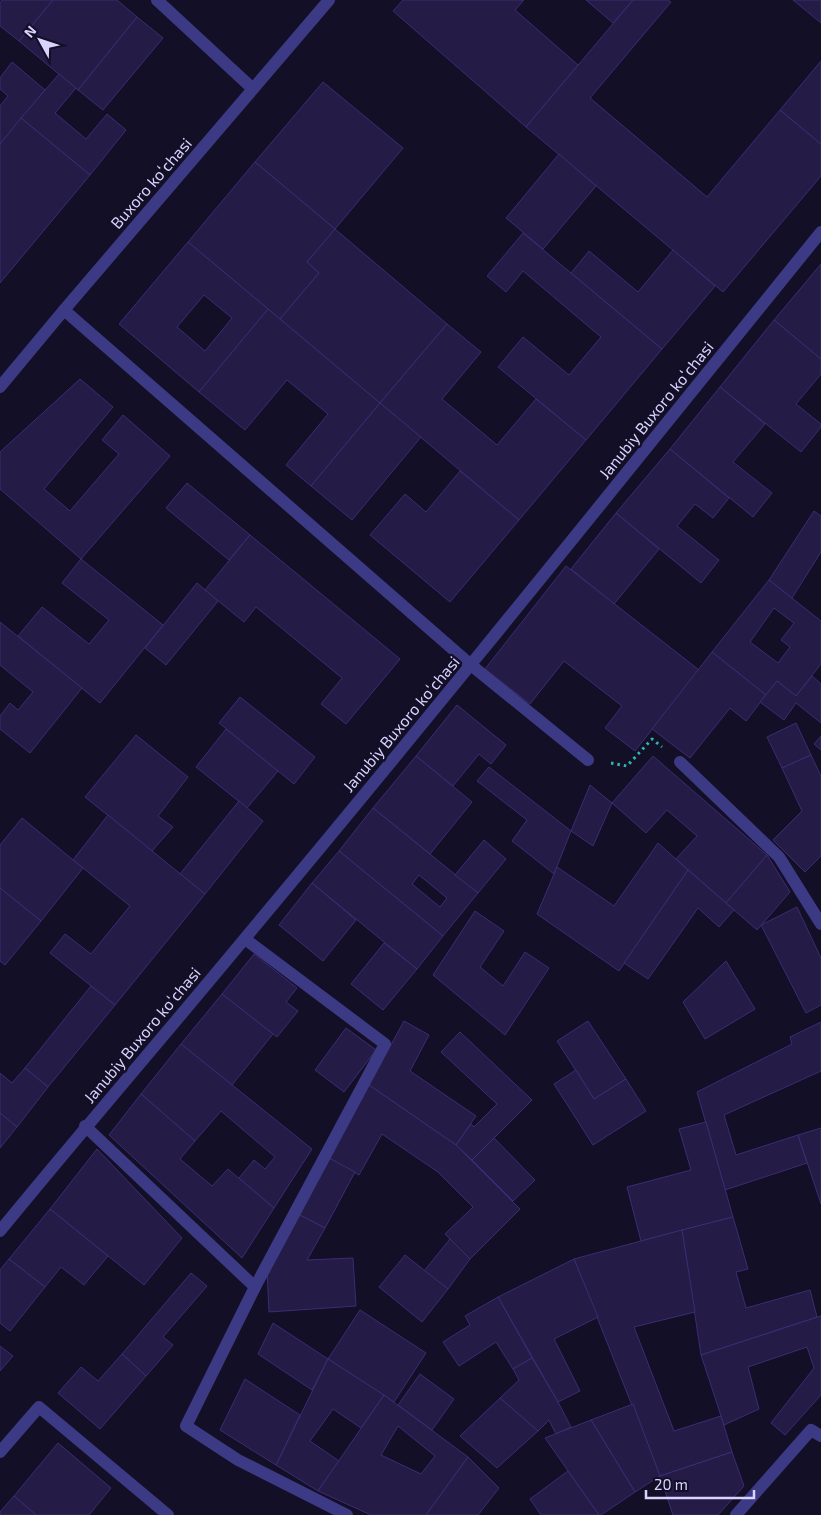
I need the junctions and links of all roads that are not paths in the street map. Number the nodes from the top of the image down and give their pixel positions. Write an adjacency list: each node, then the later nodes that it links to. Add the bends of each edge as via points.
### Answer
1 (157, 0): 3 (street)
2 (329, 0): 3 (street, Buxoro koʻchasi)
3 (253, 89): 5 (street, Buxoro koʻchasi)
4 (821, 232): 7 (street, Janubiy Buxoro koʻchasi)
5 (64, 310): 6 (street, Buxoro koʻchasi); 7 (street)
6 (0, 388)
7 (471, 665): 8 (street); 11 (street, Janubiy Buxoro koʻchasi)
8 (588, 760)
9 (680, 762): 10 (street, via 779,857)
10 (821, 924)
11 (245, 939): 12 (street, Janubiy Buxoro koʻchasi); 14 (street, via 385,1044)
12 (85, 1126): 13 (street, Janubiy Buxoro koʻchasi); 14 (street)
13 (0, 1231)
14 (255, 1287): 18 (street, via 186,1426 238,1460)
15 (821, 1436): 19 (street, via 811,1430)
16 (0, 1452): 17 (street, via 39,1407)
17 (168, 1515)
18 (347, 1515)
19 (736, 1515)

